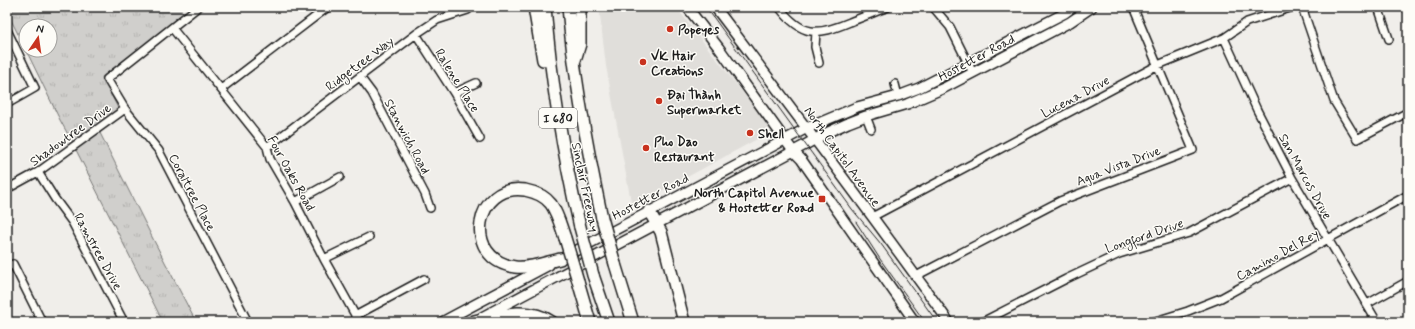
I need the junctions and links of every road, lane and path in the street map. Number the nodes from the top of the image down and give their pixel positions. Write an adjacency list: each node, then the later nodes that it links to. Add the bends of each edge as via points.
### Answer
1 (198, 7): 19 (street)
2 (328, 7): 33 (street)
3 (467, 7): 22 (street, Ridgetree Way, via 468,10 437,20)
4 (534, 7): 38 (highway, via 540,46)
5 (545, 7): 38 (highway, Sinclair Freeway / I 680)
6 (568, 7): 25 (highway, Sinclair Freeway / I 680)
7 (580, 7): 25 (highway, via 580,44)
8 (686, 7): 44 (main road)
9 (715, 7): 41 (main road, North Capitol Avenue)
10 (779, 7): 21 (street, via 802,28)
11 (888, 7): 21 (street, via 828,31)
12 (933, 7): 27 (street, via 950,27)
13 (1073, 7): 27 (main road, Hostetter Road)
14 (1092, 7): 29 (main road, Hostetter Road, via 1070,22)
15 (1133, 7): 28 (street, Agua Vista Drive)
16 (1293, 7): 23 (street, Lucena Drive, via 1246,22)
17 (1302, 7): 39 (street, via 1334,101 1357,139)
18 (1378, 7): 24 (street)
19 (172, 28): 33 (street, Four Oaks Road); 37 (street, Coraltree Place, via 107,79)
20 (7, 30): 36 (street, via 35,88)
21 (816, 32): 26 (street, via 815,47)
22 (416, 34): 30 (street, Ridgetree Way); 34 (street, Ralene Place)
23 (1224, 38): 28 (street, Lucena Drive); 50 (street, San Marcos Drive)
24 (1389, 39)
25 (574, 63): 76 (highway, Sinclair Freeway / I 680, bridge, via 602,218)
26 (819, 63)
27 (968, 63): 29 (street); 35 (main road, Hostetter Road)
28 (1158, 65): 56 (street, Lucena Drive); 63 (street, Agua Vista Drive, via 1193,150 1060,201)
29 (973, 73): 40 (main road, Hostetter Road, via 922,99)
30 (360, 77): 46 (street, Ridgetree Way); 54 (street, Stanwich Road, via 372,93)
31 (476, 83): 34 (street)
32 (895, 84): 35 (street)
33 (221, 89): 46 (street, Four Oaks Road)
34 (454, 94): 43 (street, Ralene Place)
35 (898, 96): 41 (main road, Hostetter Road, via 857,107)
36 (7, 104)
37 (125, 109): 48 (street, Shadowtree Drive); 71 (street, Coraltree Place, via 159,151)
38 (557, 112): 75 (highway, Sinclair Freeway / I 680, bridge, via 580,227)
39 (1408, 112)
40 (866, 116): 42 (street); 45 (main road, Hostetter Road, via 826,132)
41 (807, 128): 44 (main road, Hostetter Road); 45 (main road, North Capitol Avenue)
42 (871, 129)
43 (480, 139)
44 (785, 139): 47 (main road); 55 (main road, Hostetter Road)
45 (815, 140): 47 (main road, Hostetter Road); 56 (main road, North Capitol Avenue)
46 (267, 147): 53 (street, Four Oaks Road, via 270,159)
47 (793, 151): 57 (main road, Hostetter Road); 78 (main road, via 802,159)
48 (38, 172): 51 (street, Shadowtree Drive); 70 (street, Ramstree Drive, via 72,222)
49 (340, 177): 53 (street)
50 (1292, 178): 59 (street, San Marcos Drive); 80 (street, Longford Drive, via 1189,233 1119,254)
51 (7, 189)
52 (1408, 195): 59 (street, Camino Del Rey)
53 (295, 202): 60 (street, Four Oaks Road)
54 (430, 208)
55 (649, 211): 57 (highway); 61 (main road, Hostetter Road)
56 (872, 217): 63 (main road, North Capitol Avenue)
57 (657, 223): 68 (main road, Hostetter Road); 77 (highway)
58 (369, 237): 60 (street)
59 (1328, 240): 66 (street, San Marcos Drive); 81 (street, Camino Del Rey, via 1221,298 1188,312)
60 (324, 259): 67 (street, Four Oaks Road)
61 (560, 259): 72 (main road, Hostetter Road); 74 (highway, bridge, via 523,267 500,261 489,253 480,236 480,223 486,208 498,196 513,190 530,191 551,203 565,238)
62 (7, 267): 69 (street, via 13,264)
63 (916, 276): 79 (main road, North Capitol Avenue)
64 (424, 279): 67 (street)
65 (1408, 281): 66 (street)
66 (1367, 304): 82 (street, San Marcos Drive)
67 (357, 319)
68 (473, 321): 73 (highway, via 519,312 538,315)
69 (42, 322)
70 (124, 322)
71 (248, 322)
72 (442, 322)
73 (552, 322)
74 (590, 322)
75 (609, 322)
76 (633, 322)
77 (684, 322)
78 (915, 322)
79 (949, 322)
80 (982, 322)
81 (1152, 322)
82 (1377, 322)

